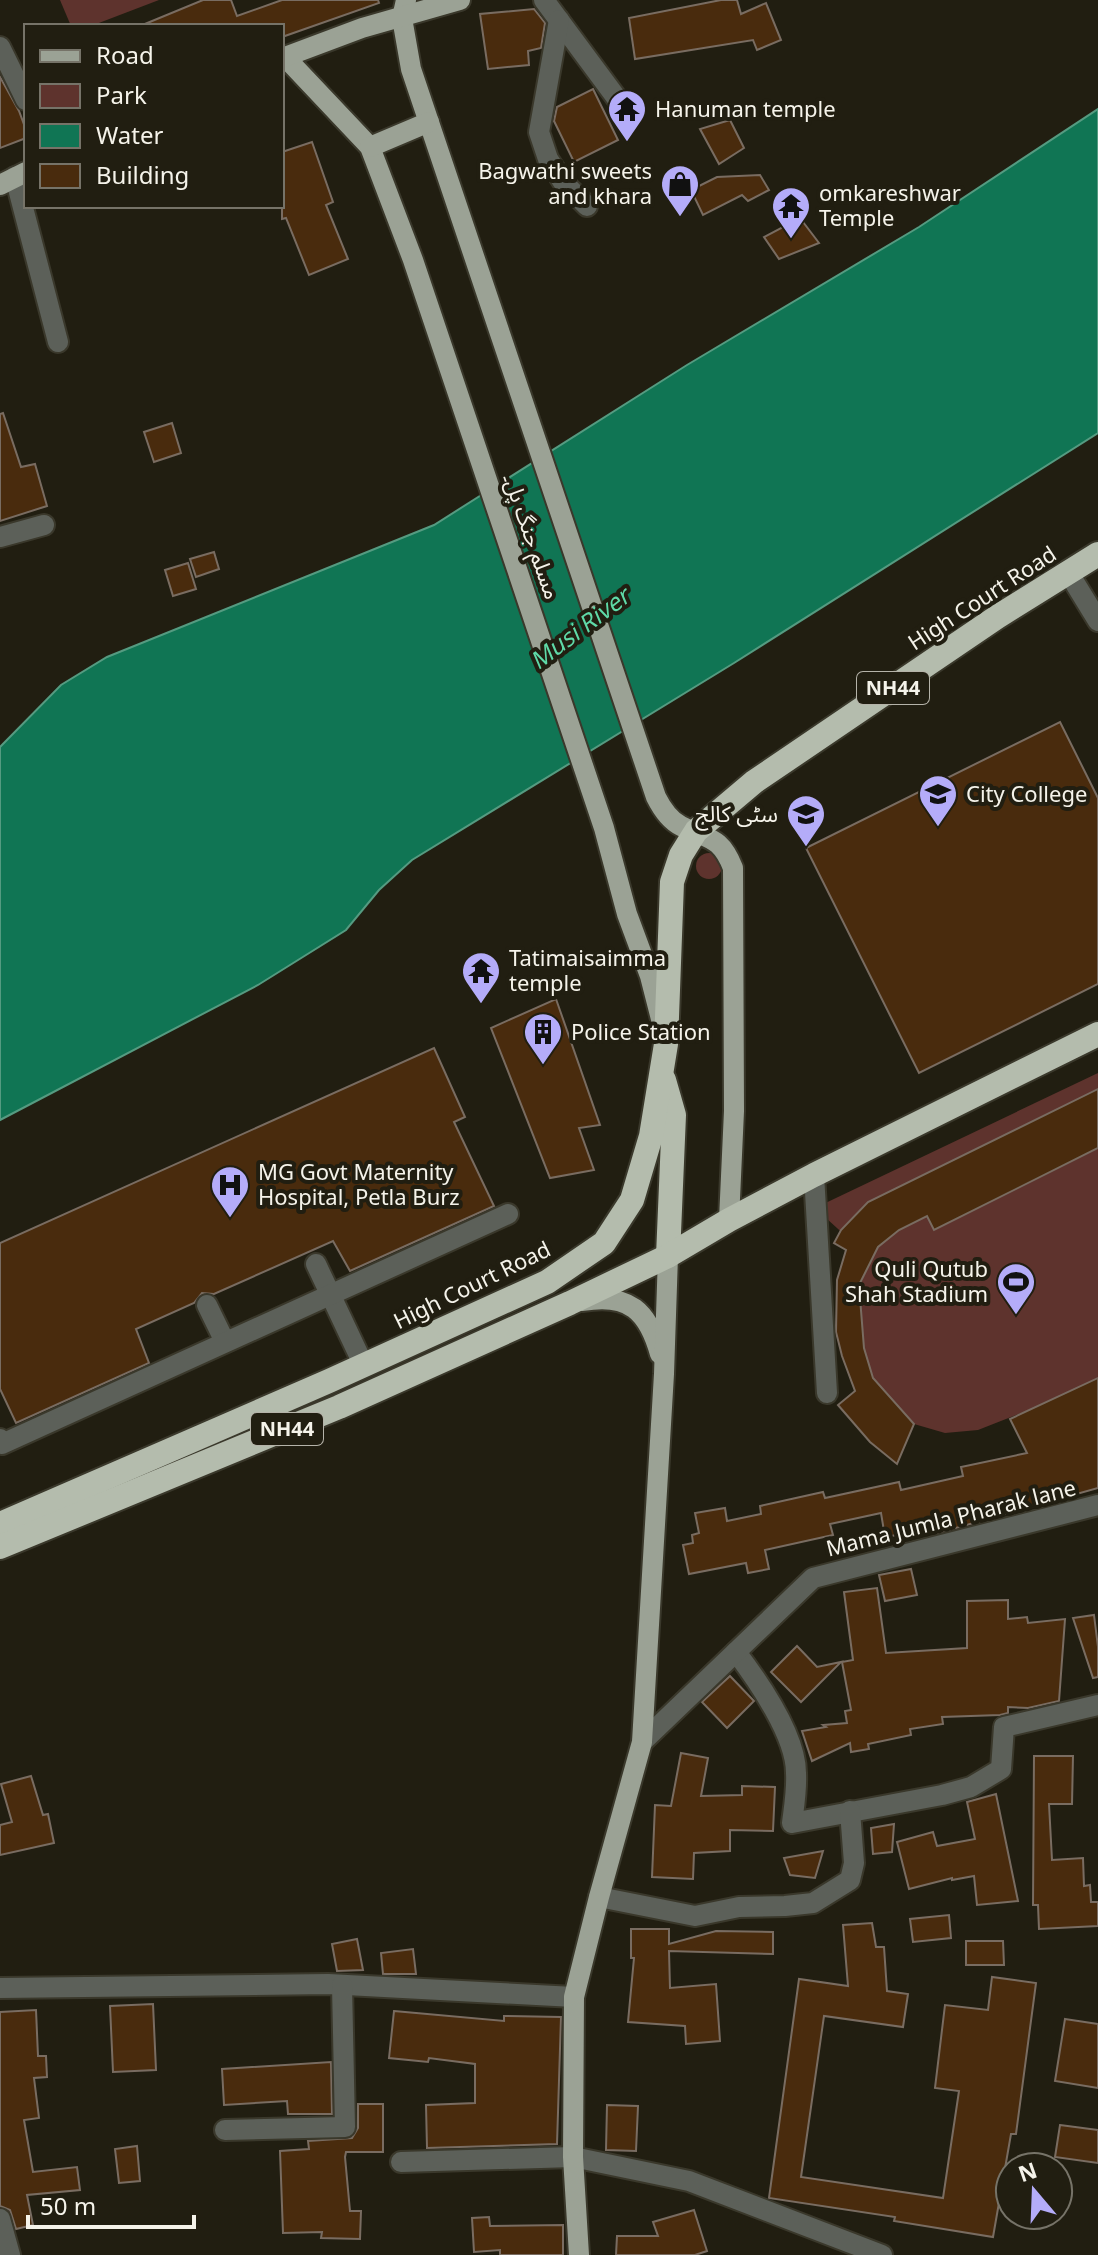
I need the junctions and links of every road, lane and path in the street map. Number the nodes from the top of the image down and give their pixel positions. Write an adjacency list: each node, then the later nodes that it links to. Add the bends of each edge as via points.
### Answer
1 (460, 0): 3 (main road)
2 (544, 0): 4 (street)
3 (400, 6): 6 (main road, via 362,28); 10 (main road, مسلم جنگ پل۔, via 411,69)
4 (559, 20): 9 (street); 13 (street, via 539,132 555,170)
5 (0, 47): 8 (street)
6 (284, 57)
7 (284, 58): 11 (main road)
8 (24, 96)
9 (618, 100)
10 (429, 122): 11 (main road); 20 (main road, مسلم جنگ پل۔, via 656,797 678,825)
11 (370, 147): 22 (main road, مسلم جنگ پل۔, via 604,828)
12 (14, 178): 14 (street)
13 (587, 206)
14 (58, 342)
15 (44, 525): 16 (street)
16 (0, 537)
17 (1098, 554): 18 (highway, High Court Road / NH44)
18 (1068, 572): 19 (street); 20 (highway, High Court Road / NH44, via 754,782)
19 (1098, 621)
20 (696, 831): 22 (highway, High Court Road / NH44, via 672,882); 26 (main road, via 720,844 733,868)
21 (1098, 1034): 24 (highway, NH44)
22 (666, 1044): 23 (highway, High Court Road / NH44)
23 (663, 1075): 27 (highway, via 674,1115); 33 (highway, High Court Road / NH44, via 632,1200 604,1243 547,1282)
24 (814, 1175): 26 (highway, NH44); 35 (street)
25 (508, 1214): 29 (street)
26 (729, 1220): 27 (highway, NH44)
27 (668, 1256): 30 (highway, NH44); 34 (main road)
28 (316, 1264): 29 (street)
29 (330, 1294): 32 (street); 33 (street)
30 (570, 1303): 34 (main road, via 605,1297 642,1313); 39 (highway, NH44, via 339,1407)
31 (207, 1305): 32 (street)
32 (225, 1342): 36 (street, via 2,1444)
33 (364, 1366): 38 (highway, High Court Road / NH44)
34 (664, 1374): 42 (main road)
35 (827, 1393)
36 (0, 1439)
37 (1098, 1505): 40 (street, Mama Jumla Pharak lane, via 813,1578)
38 (0, 1524)
39 (0, 1547)
40 (736, 1652): 42 (street, Mama Jumla Pharak lane); 43 (street, via 768,1700 790,1747 797,1771 792,1823)
41 (1098, 1705): 43 (street, via 1004,1727 1001,1769 971,1787)
42 (642, 1742): 44 (main road)
43 (850, 1811): 44 (street, via 850,1880 813,1903 739,1907 695,1916)
44 (599, 1897): 47 (main road)
45 (342, 1985): 46 (street); 47 (street); 48 (street, via 345,2127)
46 (0, 1988)
47 (574, 1997): 49 (main road)
48 (225, 2130)
49 (573, 2157): 50 (street); 53 (main road); 54 (street, via 689,2181)
50 (401, 2162)
51 (0, 2219): 52 (street)
52 (10, 2255)
53 (579, 2255)
54 (882, 2255)

